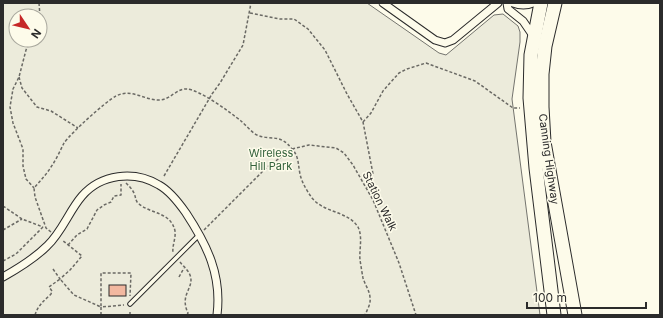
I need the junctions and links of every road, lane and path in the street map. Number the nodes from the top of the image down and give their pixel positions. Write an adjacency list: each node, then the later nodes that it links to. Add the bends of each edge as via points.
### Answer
1 (251, 3): 9 (path)
2 (383, 3): 3 (street, via 438,41 445,43 453,40)
3 (498, 3)
4 (507, 3): 10 (street, via 508,9 523,21)
5 (513, 3): 6 (street, via 520,6)
6 (533, 3)
7 (541, 3): 10 (highway, Canning Highway)
8 (555, 3): 44 (highway, Canning Highway, via 545,46 542,74 544,142)
9 (250, 13): 13 (path, via 243,45); 15 (path, via 294,19 308,29 325,50)
10 (534, 37): 43 (highway, Canning Highway, via 530,80 531,119)
11 (27, 48): 12 (path)
12 (19, 77): 16 (path, via 22,88 37,107 50,111); 19 (path, via 13,89 10,107 23,149 26,179)
13 (209, 99): 16 (path, via 193,90 185,89 161,100 125,93 106,103); 17 (path, via 255,134 284,140); 18 (path)
14 (520, 108): 15 (path, via 513,108 475,81 426,63 399,73 383,90 371,113)
15 (363, 122): 20 (path, via 372,174)
16 (78, 128): 19 (path, via 65,142 51,168)
17 (292, 149): 20 (path, Station Walk, via 309,145 336,148 344,153); 26 (path, Station Walk, via 266,168); 41 (path, via 297,157 300,175 314,200 348,218 358,227 363,279 370,297)
18 (164, 176)
19 (34, 188): 24 (path)
20 (367, 189): 42 (path, Station Walk, via 400,264)
21 (3, 206): 22 (path)
22 (22, 219): 23 (path); 25 (path)
23 (43, 227): 24 (path); 29 (path, via 16,254)
24 (46, 228): 27 (path)
25 (3, 230)
26 (200, 234): 27 (street, via 182,207 159,185 136,176 121,175 93,186 82,196); 28 (lane); 40 (street, via 213,264 217,288)
27 (56, 235): 32 (street, via 35,257)
28 (176, 258): 30 (path); 34 (path, via 172,246 175,232 173,226 161,213 149,210 138,203 126,183 121,182 122,195 114,196 111,202 97,210 87,228 68,245 82,256); 35 (lane)
29 (3, 261)
30 (184, 268): 33 (path); 39 (path, via 189,273 191,283 185,296)
31 (52, 269): 34 (path)
32 (3, 277)
33 (179, 277)
34 (60, 279): 36 (path, via 74,295); 37 (path, via 49,287 51,294 42,302)
35 (130, 304): 36 (path); 36 (path, via 131,273 101,273)
36 (101, 307): 38 (path)
37 (35, 315)
38 (101, 315)
39 (187, 315)
40 (217, 315)
41 (364, 315)
42 (416, 315)
43 (554, 315)
44 (575, 315)

